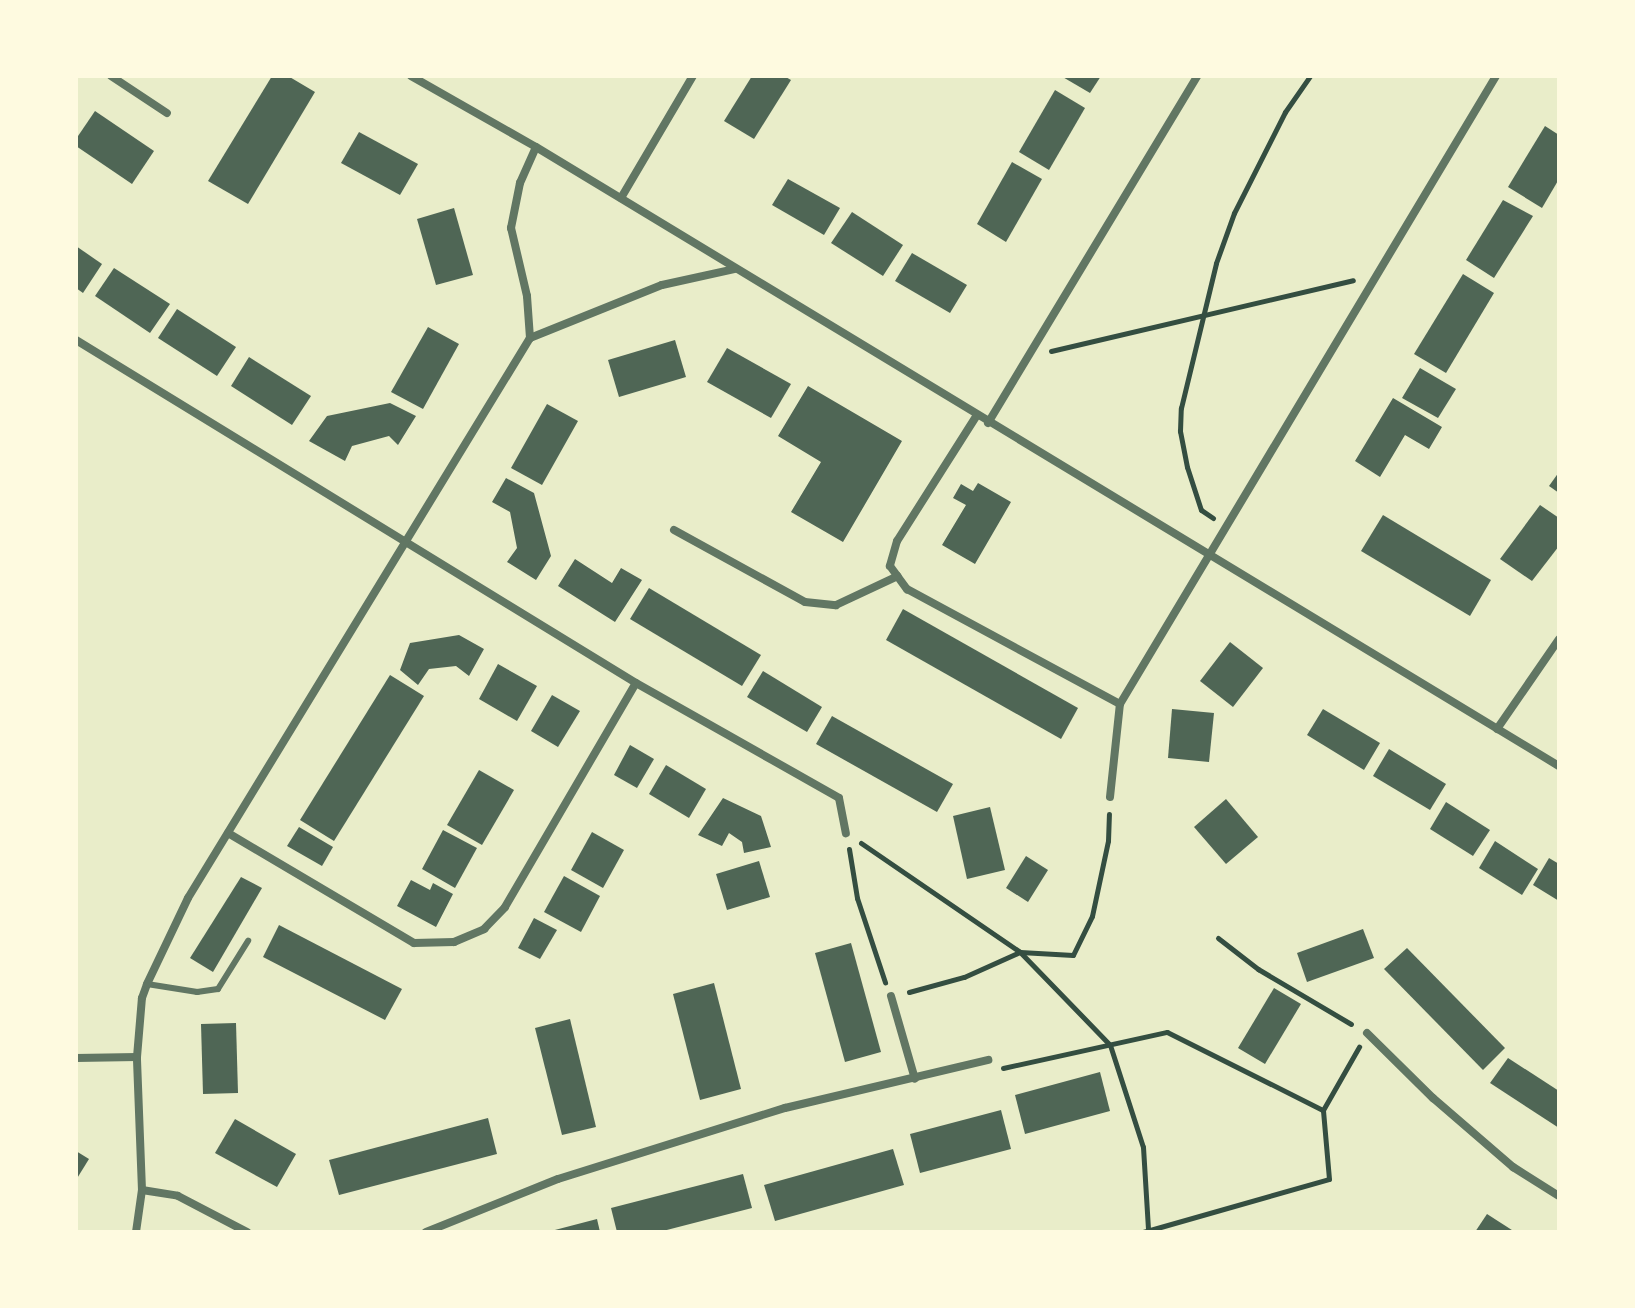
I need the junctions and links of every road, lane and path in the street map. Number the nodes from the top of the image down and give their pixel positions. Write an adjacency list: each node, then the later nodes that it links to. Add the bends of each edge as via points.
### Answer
1 (111, 76): 7 (street)
2 (411, 76): 8 (street)
3 (693, 76): 9 (street)
4 (1197, 76): 15 (street)
5 (1310, 76): 12 (path, via 1285,112 1234,213)
6 (1496, 76): 11 (street)
7 (167, 113)
8 (536, 147): 9 (street); 13 (street, via 520,183 511,228 527,296)
9 (621, 198): 10 (street)
10 (735, 269): 13 (street, via 662,285); 16 (street)
11 (1377, 274): 12 (path); 21 (street)
12 (1201, 318): 15 (path); 18 (path, via 1180,431)
13 (530, 338): 20 (street)
14 (76, 340): 20 (street)
15 (1029, 356): 17 (street)
16 (977, 415): 17 (street); 22 (street, via 897,541 890,566)
17 (988, 423): 21 (street)
18 (1201, 510)
19 (674, 530): 22 (street, via 805,602 836,605)
20 (405, 543): 24 (street); 29 (street)
21 (1212, 555): 25 (street); 26 (street)
22 (898, 576): 25 (street, via 907,589)
23 (1559, 639): 26 (street)
24 (636, 683): 29 (street, via 505,907 484,929 454,942 414,943); 30 (street, via 839,798)
25 (1120, 704): 28 (street)
26 (1497, 729): 27 (street)
27 (1559, 766)
28 (1110, 797): 33 (path, via 1108,841 1092,916 1073,955)
29 (228, 833): 35 (street, via 188,898)
30 (846, 833): 33 (path); 34 (path)
31 (1218, 938): 37 (path, via 1258,969)
32 (248, 941): 35 (lane, via 218,989 197,992)
33 (1020, 952): 36 (path, via 964,977); 38 (path)
34 (875, 961)
35 (147, 984): 39 (street)
36 (891, 996): 42 (street)
37 (1367, 1033): 43 (path); 45 (street, via 1513,1167)
38 (1110, 1045): 41 (path, via 1000,1069); 43 (path, via 1167,1032); 46 (path, via 1143,1147)
39 (137, 1057): 40 (street); 44 (street)
40 (76, 1058)
41 (988, 1060): 42 (street)
42 (915, 1079): 49 (street, via 785,1108 672,1143 558,1179)
43 (1323, 1110): 46 (path, via 1329,1179)
44 (142, 1190): 47 (street); 48 (street, via 178,1196)
45 (1559, 1196)
46 (1145, 1230)
47 (136, 1232)
48 (247, 1232)
49 (426, 1232)

